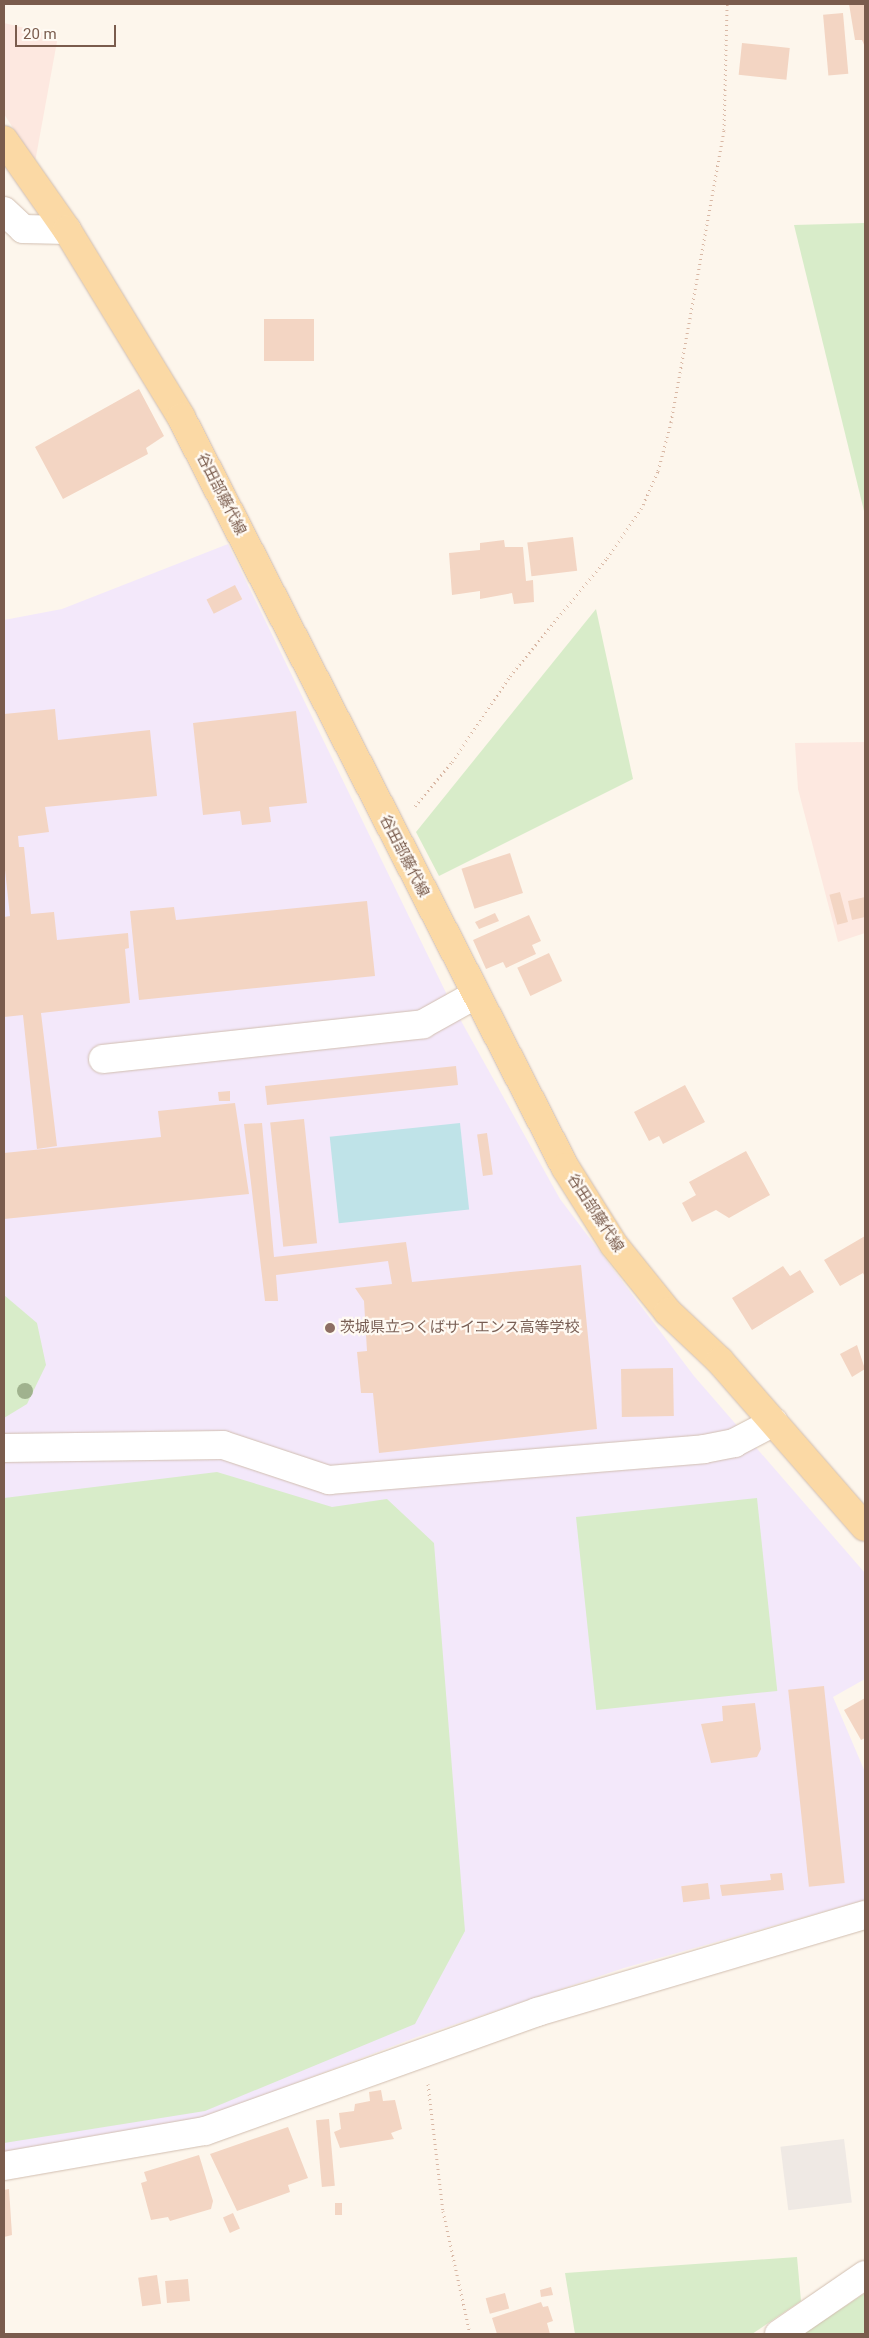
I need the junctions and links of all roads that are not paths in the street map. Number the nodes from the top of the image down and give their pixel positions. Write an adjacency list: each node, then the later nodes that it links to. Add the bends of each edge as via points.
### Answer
1 (4, 140): 3 (main road, 谷田部藤代線)
2 (4, 211): 3 (street, via 23,228)
3 (67, 230): 4 (main road, 谷田部藤代線, via 181,417)
4 (475, 995): 5 (street, via 423,1024); 6 (main road, 谷田部藤代線, via 565,1167 614,1245 668,1312 720,1361)
5 (103, 1059)
6 (774, 1422): 7 (street, via 734,1444 704,1448 329,1480 223,1445); 8 (main road, 谷田部藤代線)
7 (4, 1448)
8 (865, 1527)
9 (865, 1915): 10 (street, via 674,1969 423,2049 205,2131)
10 (4, 2166)
11 (865, 2275): 12 (street)
12 (779, 2334)

